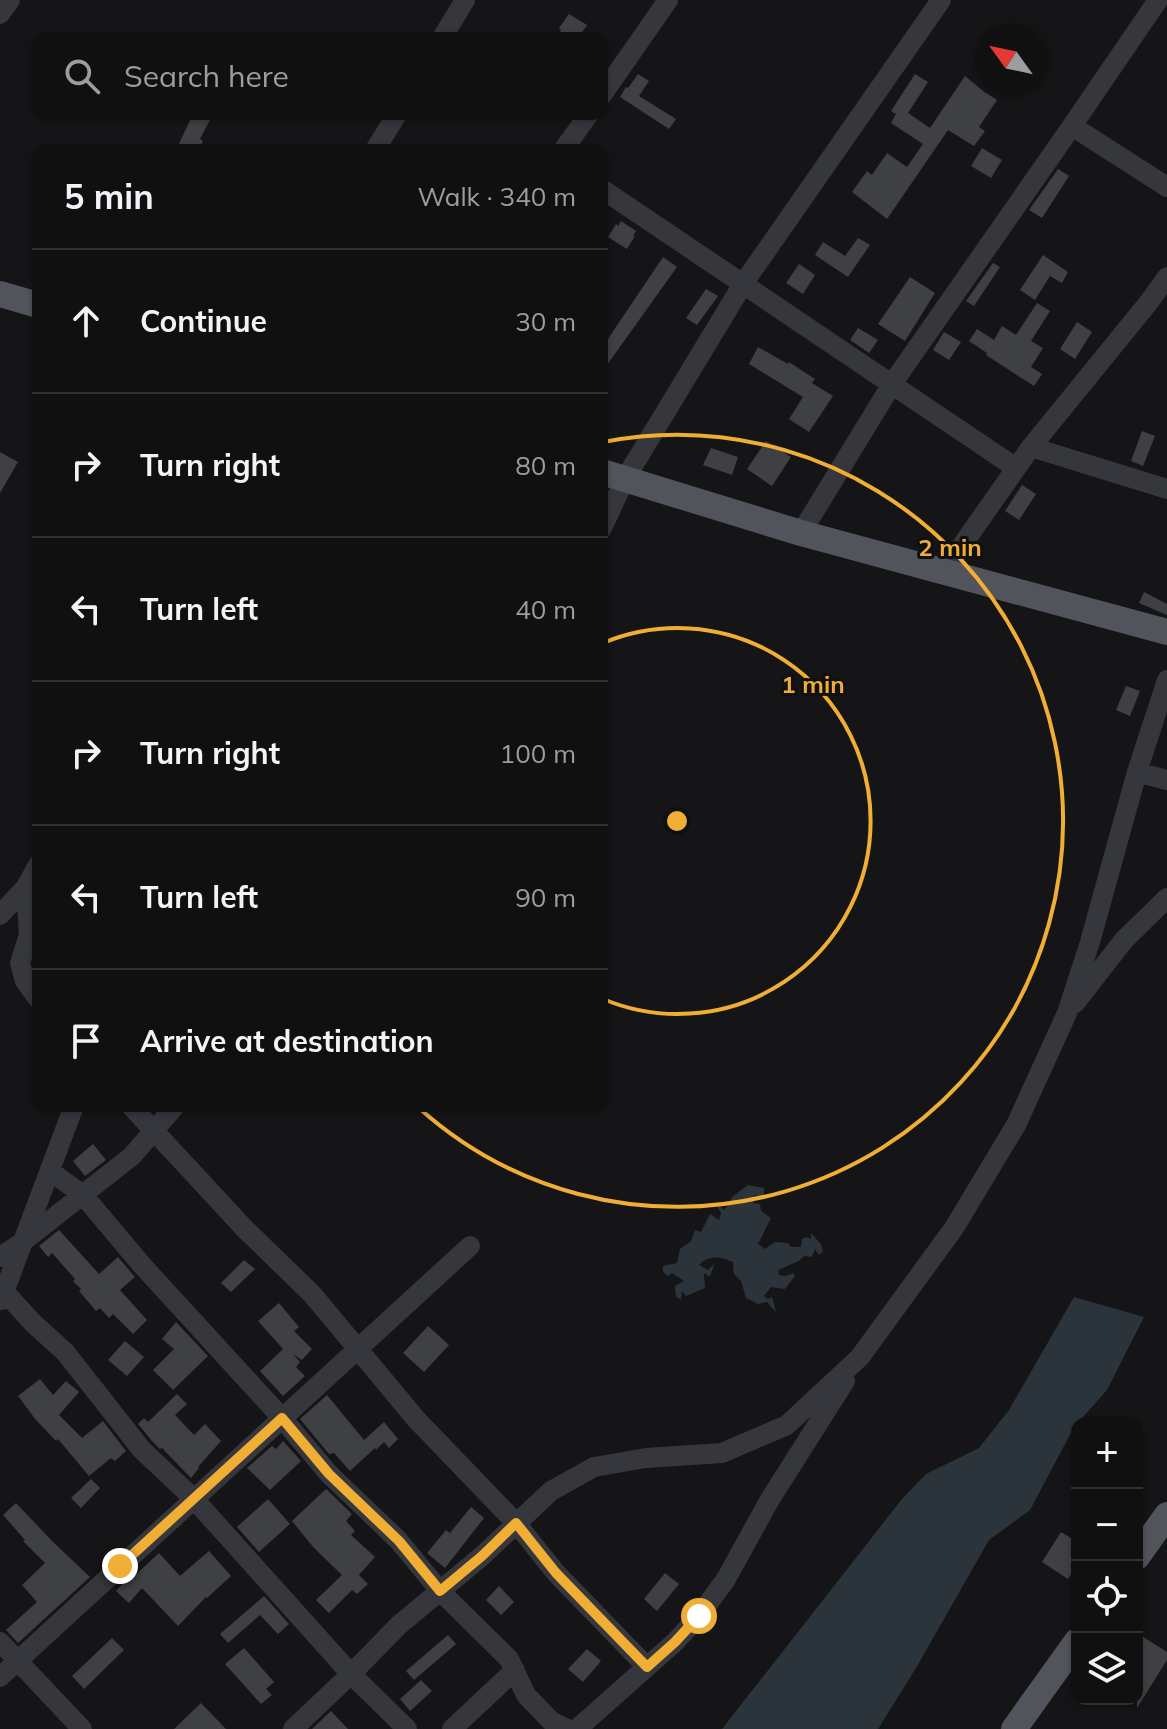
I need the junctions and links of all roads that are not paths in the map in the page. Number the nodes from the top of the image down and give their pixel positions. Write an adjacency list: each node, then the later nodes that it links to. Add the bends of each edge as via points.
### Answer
1 (10, 0): 6 (street)
2 (465, 0): 7 (street)
3 (668, 0): 8 (street)
4 (941, 0): 17 (street)
5 (1158, 0): 11 (street)
6 (0, 14)
7 (446, 32)
8 (608, 86)
9 (393, 120): 12 (street)
10 (585, 120): 13 (street)
11 (1072, 126): 14 (street); 21 (street)
12 (379, 144)
13 (567, 144)
14 (1167, 187)
15 (608, 193): 17 (street)
16 (1167, 277): 20 (street)
17 (743, 284): 21 (street); 24 (street)
18 (0, 294): 19 (main road)
19 (32, 303)
20 (1158, 307): 22 (street)
21 (892, 384): 23 (street); 27 (street)
22 (1031, 447): 23 (street); 25 (street)
23 (1016, 468): 28 (street)
24 (614, 475): 26 (street); 27 (main road)
25 (1167, 489)
26 (608, 502)
27 (801, 533): 28 (main road)
28 (944, 571): 29 (main road)
29 (1167, 632)
30 (1167, 680): 31 (street)
31 (1137, 772): 32 (street); 38 (street)
32 (1167, 780)
33 (32, 876): 34 (street)
34 (26, 887): 36 (street); 37 (street, via 29,935 20,963)
35 (1167, 898): 38 (street, via 1124,940)
36 (0, 915)
37 (32, 991)
38 (1067, 1013): 50 (street, via 1016,1125 985,1177)
39 (72, 1112): 43 (street)
40 (137, 1112): 42 (street)
41 (170, 1112): 42 (street)
42 (154, 1131): 44 (street); 49 (street, via 312,1294)
43 (50, 1171): 44 (street); 45 (street)
44 (83, 1195): 45 (street); 51 (street)
45 (20, 1244): 47 (street); 48 (street)
46 (470, 1246): 49 (street)
47 (0, 1257)
48 (2, 1294): 52 (street, via 65,1352 142,1450)
49 (357, 1350): 51 (street); 54 (street)
50 (860, 1357): 54 (street, via 787,1425 722,1453 594,1467 551,1491); 60 (street, via 726,1579 699,1616)
51 (282, 1418): 52 (street); 56 (street)
52 (194, 1499): 59 (street); 62 (street)
53 (1167, 1515): 55 (main road)
54 (516, 1523): 56 (street); 60 (street, via 556,1573)
55 (1143, 1549)
56 (440, 1591): 61 (street); 62 (street)
57 (0, 1642): 59 (street)
58 (1071, 1649): 70 (main road)
59 (18, 1661): 63 (street); 64 (street)
60 (647, 1667): 69 (street)
61 (515, 1670): 67 (street); 68 (street, via 526,1695 551,1721)
62 (351, 1674): 65 (street); 66 (street)
63 (0, 1677)
64 (82, 1729)
65 (293, 1729)
66 (407, 1729)
67 (452, 1729)
68 (567, 1729)
69 (577, 1729)
70 (1014, 1729)

